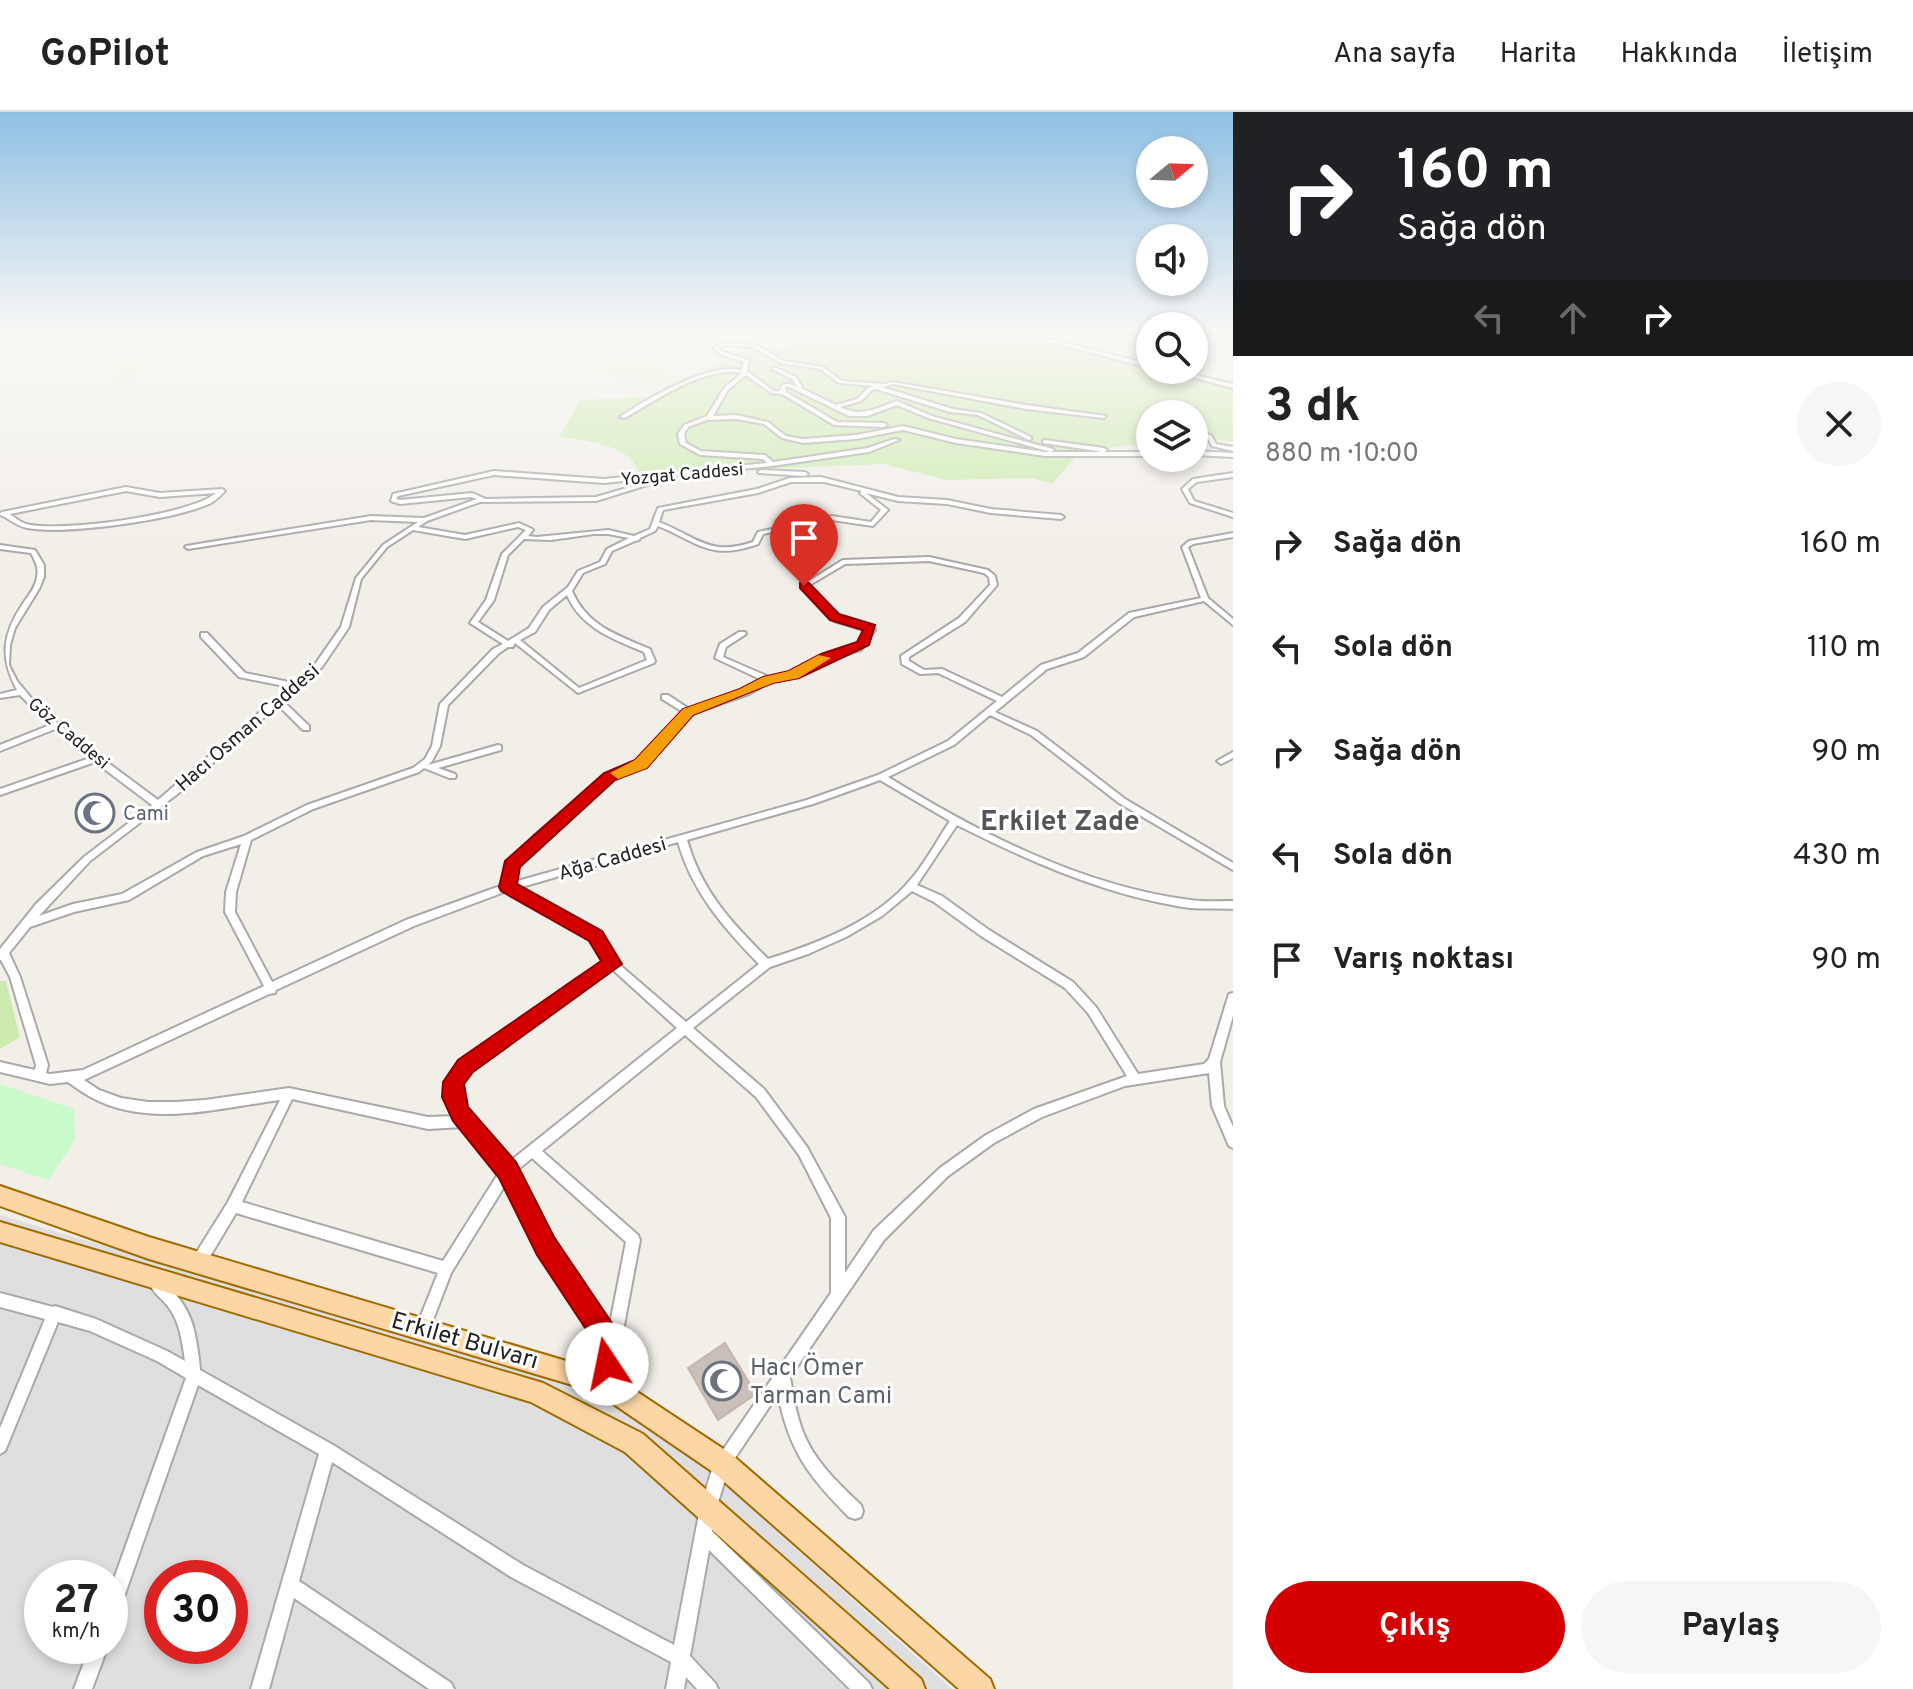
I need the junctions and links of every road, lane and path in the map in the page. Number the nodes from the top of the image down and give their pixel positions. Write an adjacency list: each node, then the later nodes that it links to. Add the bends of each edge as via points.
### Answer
1 (649, 404): 13 (street)
2 (717, 404): 14 (street)
3 (801, 404): 15 (street, via 838,425)
4 (829, 404): 11 (street)
5 (831, 404): 11 (street)
6 (847, 404): 11 (street)
7 (895, 404): 11 (street, via 864,415)
8 (898, 404): 23 (street)
9 (930, 404): 18 (street, via 979,414 1040,441)
10 (1007, 404): 12 (street)
11 (836, 407)
12 (1103, 416)
13 (623, 417)
14 (709, 418): 15 (street, via 753,419 784,437 809,441); 25 (street, Yozgat Caddesi, via 683,430 686,448 703,454 765,457)
15 (903, 428): 23 (street, via 956,441)
16 (1208, 436): 19 (street, via 1214,445)
17 (896, 440): 25 (street, via 869,450)
18 (1136, 452)
19 (1233, 452): 22 (street)
20 (1136, 454): 23 (street)
21 (1208, 454): 22 (street)
22 (1212, 454): 24 (street)
23 (1074, 456)
24 (1233, 462)
25 (772, 464): 26 (street, Yozgat Caddesi)
26 (711, 472): 27 (street, Yozgat Caddesi); 29 (street, via 792,472)
27 (691, 474): 31 (street, via 596,499); 31 (street, Yozgat Caddesi, via 583,481 494,473 392,498 412,502 475,495)
28 (1233, 475): 33 (street, via 1195,480 1185,489 1192,502)
29 (824, 480): 30 (street); 36 (street, via 790,480 662,508)
30 (858, 489): 34 (street, via 898,499); 36 (street, via 885,510 873,524 837,518 795,524 760,533 756,543 707,549)
31 (480, 502): 35 (street, Hacı Osman Caddesi)
32 (3, 514): 32 (street, via 126,489 160,495 222,492 188,510 52,527 23,525)
33 (1233, 515)
34 (1061, 517)
35 (425, 520): 37 (street, Hacı Osman Caddesi); 42 (street, via 371,518)
36 (657, 523): 40 (street)
37 (411, 528): 39 (street, via 465,537 519,525 530,530); 50 (street, Hacı Osman Caddesi, via 385,546 363,572 340,636)
38 (1233, 535): 44 (street, via 1185,545)
39 (522, 537): 40 (street, via 545,541 601,532); 48 (street, via 505,554 490,600 474,623)
40 (637, 539): 43 (street, via 606,552 603,563 580,572)
41 (0, 547): 51 (street, Göz Caddesi, via 33,551 41,567 37,586 15,609 6,628 5,666)
42 (188, 547)
43 (568, 590): 48 (street); 48 (street, via 589,622 647,651 651,661 578,691)
44 (1205, 599): 45 (street); 54 (street, Ağa Caddesi, via 1132,615 1081,655 1044,667)
45 (1233, 623)
46 (742, 634): 49 (street, via 723,646 719,658)
47 (204, 635): 50 (street, via 242,675)
48 (514, 643): 65 (street, via 496,651 444,704 436,746)
49 (768, 680): 54 (street, via 858,648 871,630 834,617 804,586 843,562 929,559 983,570 994,585 962,620 905,656 905,662 923,672 939,671); 56 (street)
50 (297, 686): 55 (street, Hacı Osman Caddesi)
51 (21, 692): 52 (street); 58 (street, Göz Caddesi)
52 (0, 696)
53 (665, 697): 56 (street)
54 (1003, 701): 57 (street, Ağa Caddesi)
55 (279, 702): 59 (street); 69 (street, Hacı Osman Caddesi)
56 (688, 712): 75 (street, via 641,764 609,777 538,837 511,865)
57 (989, 712): 67 (street, Ağa Caddesi, via 951,743); 73 (street, via 1034,733 1122,801)
58 (58, 725): 60 (street); 63 (street, Göz Caddesi)
59 (306, 728)
60 (0, 748)
61 (498, 748): 65 (street)
62 (1233, 755): 64 (street)
63 (99, 758): 68 (street); 69 (street, Göz Caddesi)
64 (1221, 761)
65 (424, 768): 66 (street); 71 (street, via 310,807)
66 (452, 776)
67 (881, 777): 70 (street); 72 (street, Ağa Caddesi)
68 (0, 792)
69 (157, 804): 77 (street, Hacı Osman Caddesi, via 87,859)
70 (955, 821): 74 (street); 76 (street, via 1101,881 1185,904)
71 (247, 838): 77 (street, via 200,854 125,897); 81 (street, via 230,912)
72 (682, 838): 75 (street, Ağa Caddesi); 80 (street, via 689,866 710,903)
73 (1233, 867)
74 (910, 886): 80 (street, via 886,908 829,940); 88 (street, via 1069,985 1092,1010)
75 (508, 887): 79 (street, via 595,936); 81 (street, Ağa Caddesi, via 410,923)
76 (1232, 906)
77 (25, 925): 78 (street, Hacı Osman Caddesi)
78 (2, 954): 86 (street, via 15,977 42,1065)
79 (612, 964): 83 (street); 90 (street, via 460,1071 452,1092)
80 (766, 964): 83 (street)
81 (271, 990): 87 (street, Ağa Caddesi)
82 (1233, 997): 84 (street)
83 (685, 1025): 92 (street); 100 (street, via 760,1093 803,1151 838,1217)
84 (1214, 1062): 88 (street, via 1202,1070); 91 (street, via 1218,1106)
85 (0, 1067): 86 (street, Ağa Caddesi)
86 (39, 1077): 87 (street, Ağa Caddesi)
87 (72, 1078): 89 (street, via 107,1100 146,1107)
88 (1135, 1079): 100 (street, via 1062,1102 968,1154 900,1212)
89 (289, 1093): 90 (street, via 428,1123); 95 (street)
90 (466, 1121): 93 (street)
91 (1233, 1142)
92 (532, 1150): 93 (street); 104 (street, via 633,1240)
93 (508, 1170): 98 (street); 104 (street, via 546,1246)
94 (0, 1196): 97 (main road, Erkilet Bulvarı)
95 (233, 1206): 97 (street); 98 (street)
96 (0, 1232): 99 (main road, Erkilet Bulvarı)
97 (198, 1263): 103 (main road, Erkilet Bulvarı)
98 (446, 1269): 103 (street)
99 (145, 1275): 106 (street, via 181,1315); 111 (main road, Erkilet Bulvarı, via 535,1391 634,1443)
100 (838, 1293): 105 (street)
101 (0, 1300): 102 (street)
102 (55, 1313): 106 (street, via 115,1334); 108 (street)
103 (423, 1328): 107 (main road, Erkilet Bulvarı)
104 (613, 1347): 107 (street)
105 (782, 1373): 110 (street); 112 (street, via 798,1447 814,1471)
106 (194, 1375): 109 (street); 114 (street)
107 (602, 1382): 110 (main road, Erkilet Bulvarı)
108 (0, 1446)
109 (328, 1450): 115 (street); 116 (street, via 517,1571)
110 (722, 1463): 111 (street); 125 (main road, Erkilet Bulvarı)
111 (708, 1509): 113 (street); 124 (main road, Erkilet Bulvarı)
112 (855, 1511)
113 (704, 1534): 116 (street); 123 (street)
114 (128, 1563)
115 (290, 1585): 119 (street); 120 (street)
116 (679, 1657): 121 (street); 122 (street)
117 (92, 1664): 118 (street)
118 (83, 1689)
119 (260, 1689)
120 (445, 1689)
121 (675, 1689)
122 (709, 1689)
123 (863, 1689)
124 (911, 1689)
125 (980, 1689)

